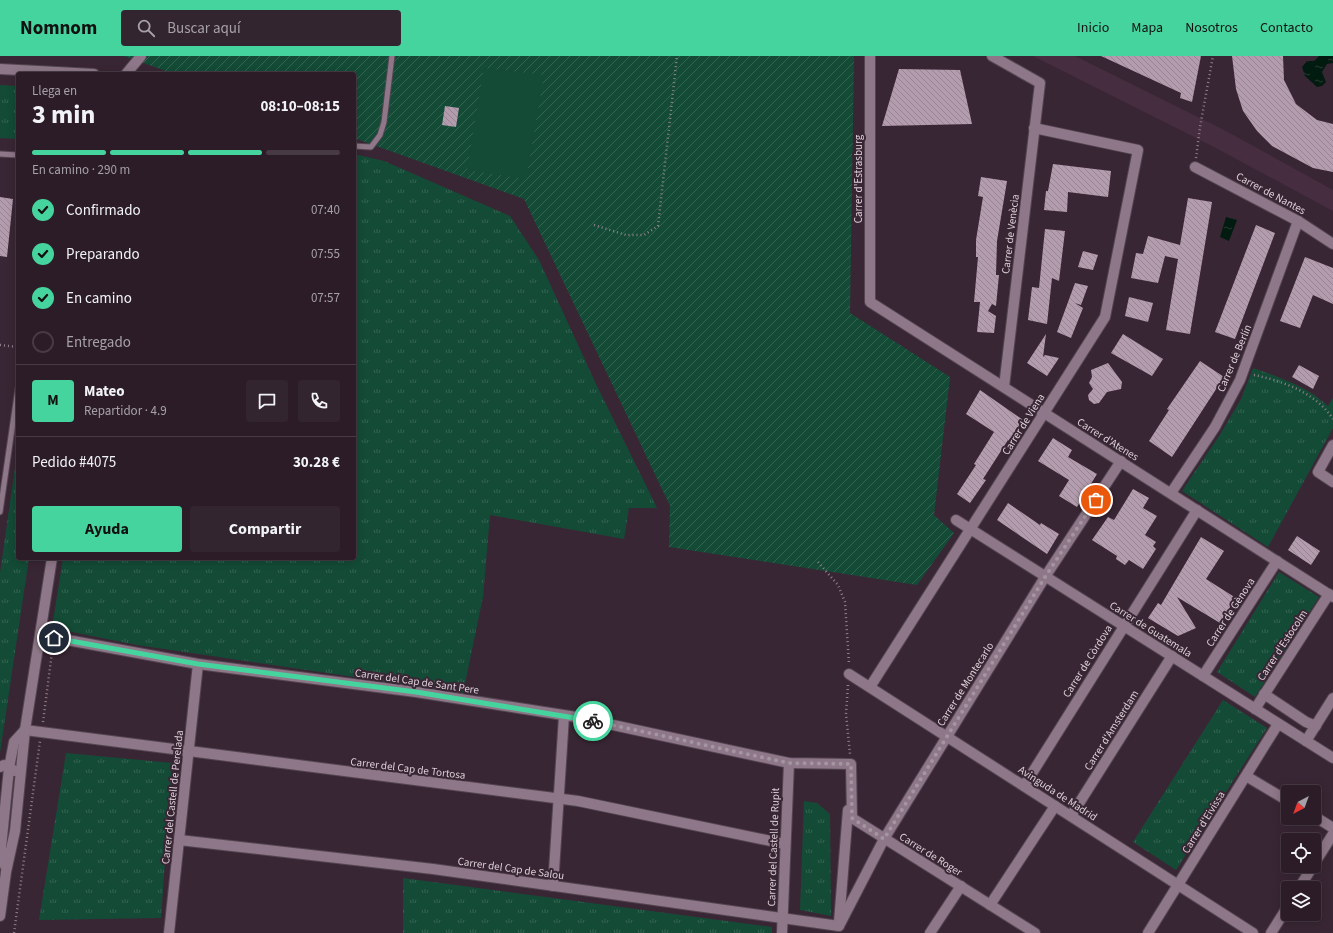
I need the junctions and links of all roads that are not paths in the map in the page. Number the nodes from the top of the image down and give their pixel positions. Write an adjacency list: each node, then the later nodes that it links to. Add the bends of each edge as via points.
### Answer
1 (141, 56): 7 (street)
2 (392, 56): 9 (lane, via 384,122 380,135 371,147)
3 (870, 56): 15 (street, Carrer d'Estrasburg)
4 (992, 56): 8 (street, Carrer de Venècia, via 1040,83)
5 (0, 69): 6 (street)
6 (32, 72)
7 (128, 72)
8 (1034, 128): 16 (street, Carrer de Venècia); 18 (street, Carrer de Viena, via 1138,150 1105,317)
9 (356, 146)
10 (0, 154): 11 (lane)
11 (16, 155)
12 (1195, 167): 13 (street, Carrer de Nantes)
13 (1298, 221): 14 (street, Carrer de Nantes); 22 (street, Carrer de Berlín, via 1243,372 1215,427)
14 (1333, 244)
15 (870, 302): 16 (street, Carrer d'Atenes)
16 (1004, 387): 18 (street, Carrer d'Atenes)
17 (16, 402): 24 (lane)
18 (1044, 412): 20 (street, Carrer d'Atenes); 26 (street, Carrer de Viena)
19 (1333, 445): 21 (street, via 1318,472)
20 (1121, 461): 22 (street, Carrer d'Atenes); 29 (street, Carrer de Montecarlo)
21 (1333, 482)
22 (1171, 494): 23 (street, Carrer d'Atenes)
23 (1197, 510): 28 (street, Carrer d'Atenes); 31 (street, Carrer de Còrdova)
24 (0, 512)
25 (956, 520): 26 (street, Carrer de Guatemala)
26 (970, 529): 29 (street, Carrer de Guatemala); 37 (street, Carrer de Viena)
27 (52, 560): 32 (street)
28 (1277, 561): 30 (street, Carrer d'Atenes); 36 (street, Carrer de Gènova)
29 (1045, 577): 31 (street, Carrer de Guatemala); 45 (street, Carrer de Montecarlo)
30 (1331, 595): 38 (street, Carrer d'Estocolm)
31 (1123, 626): 33 (street, Carrer de Guatemala); 53 (street, Carrer de Còrdova)
32 (40, 635): 34 (street, Carrer del Cap de Sant Pere); 44 (street)
33 (1172, 656): 36 (street, Carrer de Guatemala); 57 (street, Carrer d'Amsterdam)
34 (198, 664): 41 (street, Carrer del Cap de Sant Pere, via 416,692); 47 (street, Carrer del Castell de Perelada)
35 (849, 674): 37 (street, Avinguda de Madrid)
36 (1203, 676): 40 (street, Carrer de Guatemala)
37 (870, 687): 45 (street, Avinguda de Madrid)
38 (1264, 694): 40 (street, Carrer d'Estocolm); 43 (street)
39 (1333, 698): 43 (street)
40 (1255, 709): 42 (street, Carrer de Guatemala)
41 (564, 716): 49 (street, Carrer del Cap de Sant Pere); 55 (street)
42 (1278, 724): 46 (street, Carrer de Guatemala); 52 (street, Carrer d'Eivissa)
43 (1316, 726): 46 (street)
44 (25, 730): 47 (street, Carrer del Cap de Tortosa); 51 (street, via 14,742); 60 (street)
45 (947, 737): 53 (street, Avinguda de Madrid); 62 (street, Carrer de Montecarlo)
46 (1306, 741): 48 (street, Carrer de Guatemala)
47 (189, 752): 55 (street, Carrer del Cap de Tortosa); 63 (street, Carrer del Castell de Perelada)
48 (1333, 758)
49 (789, 763): 50 (street); 64 (street, Carrer del Castell de Rupit)
50 (851, 764): 62 (street, Carrer de Roger, via 852,818); 74 (street)
51 (5, 767): 60 (street, via 15,771 9,812); 66 (street, via 1,848)
52 (1246, 776): 54 (street); 67 (street, Carrer d'Eivissa)
53 (1024, 786): 56 (street, Avinguda de Madrid)
54 (1281, 797)
55 (558, 799): 64 (street, Carrer del Cap de Tortosa); 68 (street)
56 (1054, 806): 57 (street, Avinguda de Madrid); 70 (street)
57 (1071, 816): 67 (street, Avinguda de Madrid)
58 (1321, 820): 59 (street)
59 (1333, 828)
60 (14, 831): 66 (street)
61 (1333, 834): 65 (street)
62 (884, 839): 69 (street, Carrer de Roger); 74 (street, Carrer de Montecarlo)
63 (179, 840): 68 (street, Carrer del Cap de Salou, via 433,869); 75 (street, Carrer del Castell de Perelada)
64 (785, 844): 73 (street, Carrer del Castell de Rupit)
65 (1321, 853)
66 (3, 870): 71 (street)
67 (1179, 885): 79 (street, Carrer d'Eivissa); 80 (street, Avinguda de Madrid)
68 (553, 886): 73 (street, Carrer del Cap de Salou)
69 (961, 886): 70 (street, Carrer de Roger); 77 (street)
70 (990, 905): 78 (street, Carrer de Roger)
71 (0, 916)
72 (1281, 917): 81 (street)
73 (782, 918): 74 (street, Carrer del Cap de Salou); 76 (street, Carrer del Castell de Rupit)
74 (839, 926)
75 (169, 933)
76 (782, 933)
77 (930, 933)
78 (1035, 933)
79 (1148, 933)
80 (1253, 933)
81 (1271, 933)

